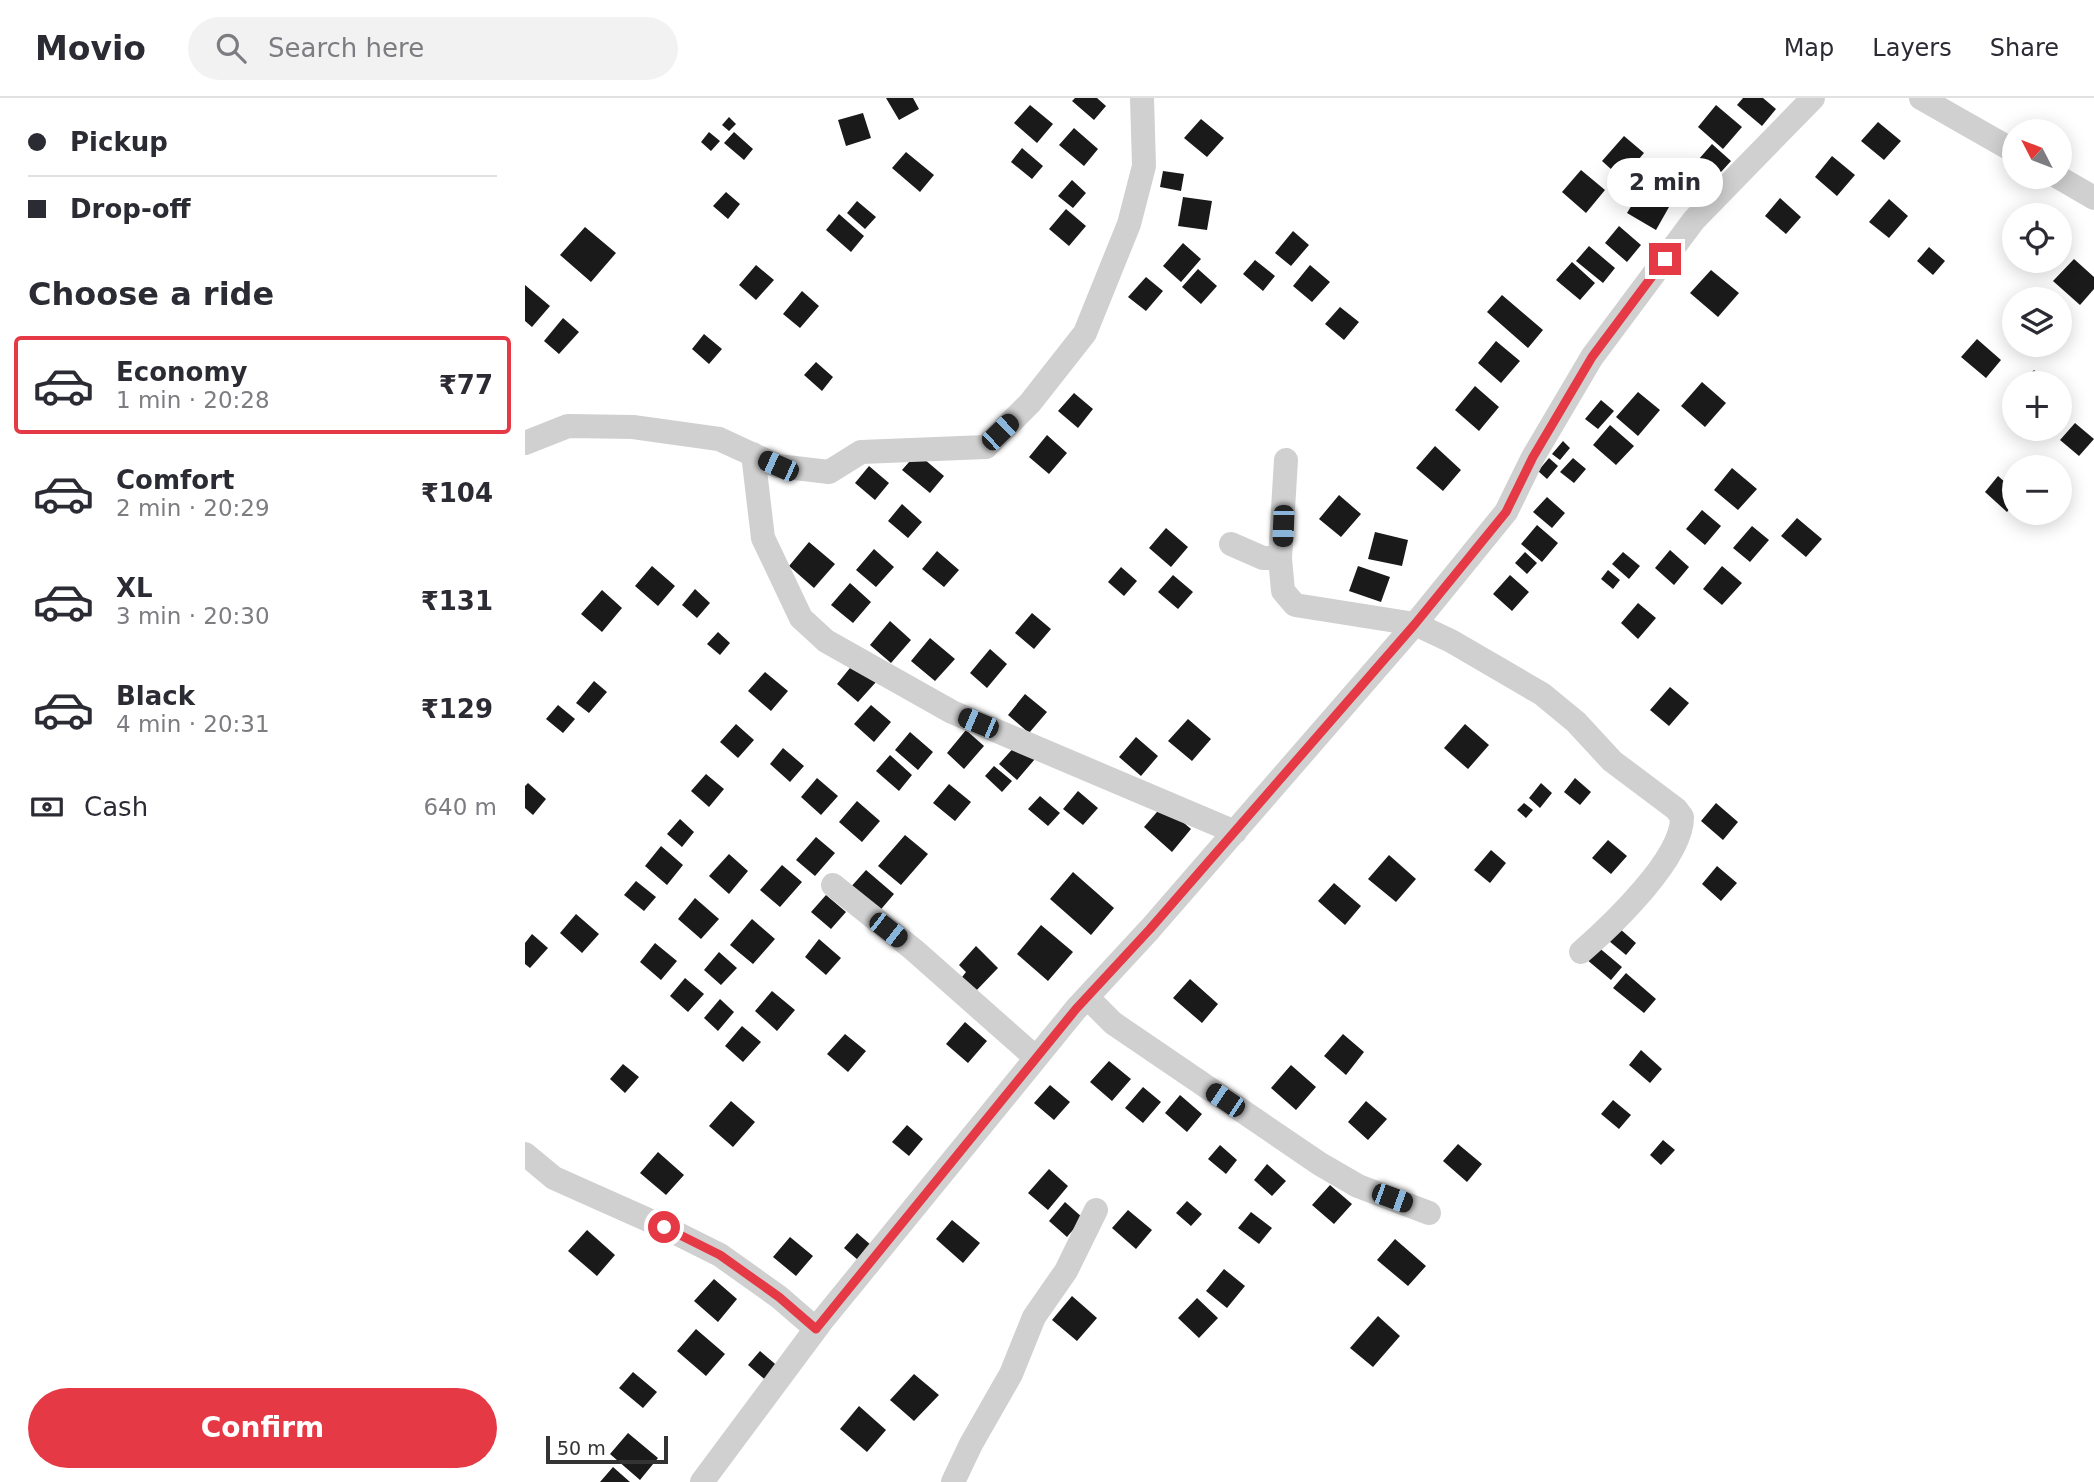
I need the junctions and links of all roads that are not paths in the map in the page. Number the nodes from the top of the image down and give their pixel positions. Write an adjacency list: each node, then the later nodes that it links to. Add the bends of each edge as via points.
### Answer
1 (1142, 98): 8 (street, via 1144,166 1129,224 1085,333 1030,404 986,447 861,452 829,472 778,466)
2 (1813, 98): 12 (street, via 1695,220 1592,357 1506,512)
3 (1921, 98): 4 (street)
4 (2002, 144)
5 (2072, 185): 6 (street)
6 (2094, 198)
7 (525, 443): 8 (street, via 568,426 633,427 719,439)
8 (753, 454): 13 (street, via 763,538 801,618 826,641 952,712)
9 (1286, 460): 11 (street)
10 (1231, 544): 11 (street, via 1263,558)
11 (1280, 558): 12 (street, via 1283,591 1295,605)
12 (1415, 624): 13 (street); 15 (street, via 1542,694 1612,761 1682,817 1677,837 1650,884)
13 (1235, 832): 16 (street)
14 (833, 886): 17 (street)
15 (1581, 952)
16 (1087, 996): 17 (street); 20 (street, via 1113,1023 1320,1164 1359,1186)
17 (1036, 1058): 21 (street)
18 (525, 1154): 21 (street, via 554,1178 720,1255)
19 (1096, 1210): 23 (street, via 1066,1271 1034,1317 1011,1374)
20 (1429, 1213)
21 (816, 1329): 22 (street)
22 (702, 1482)
23 (953, 1482)

